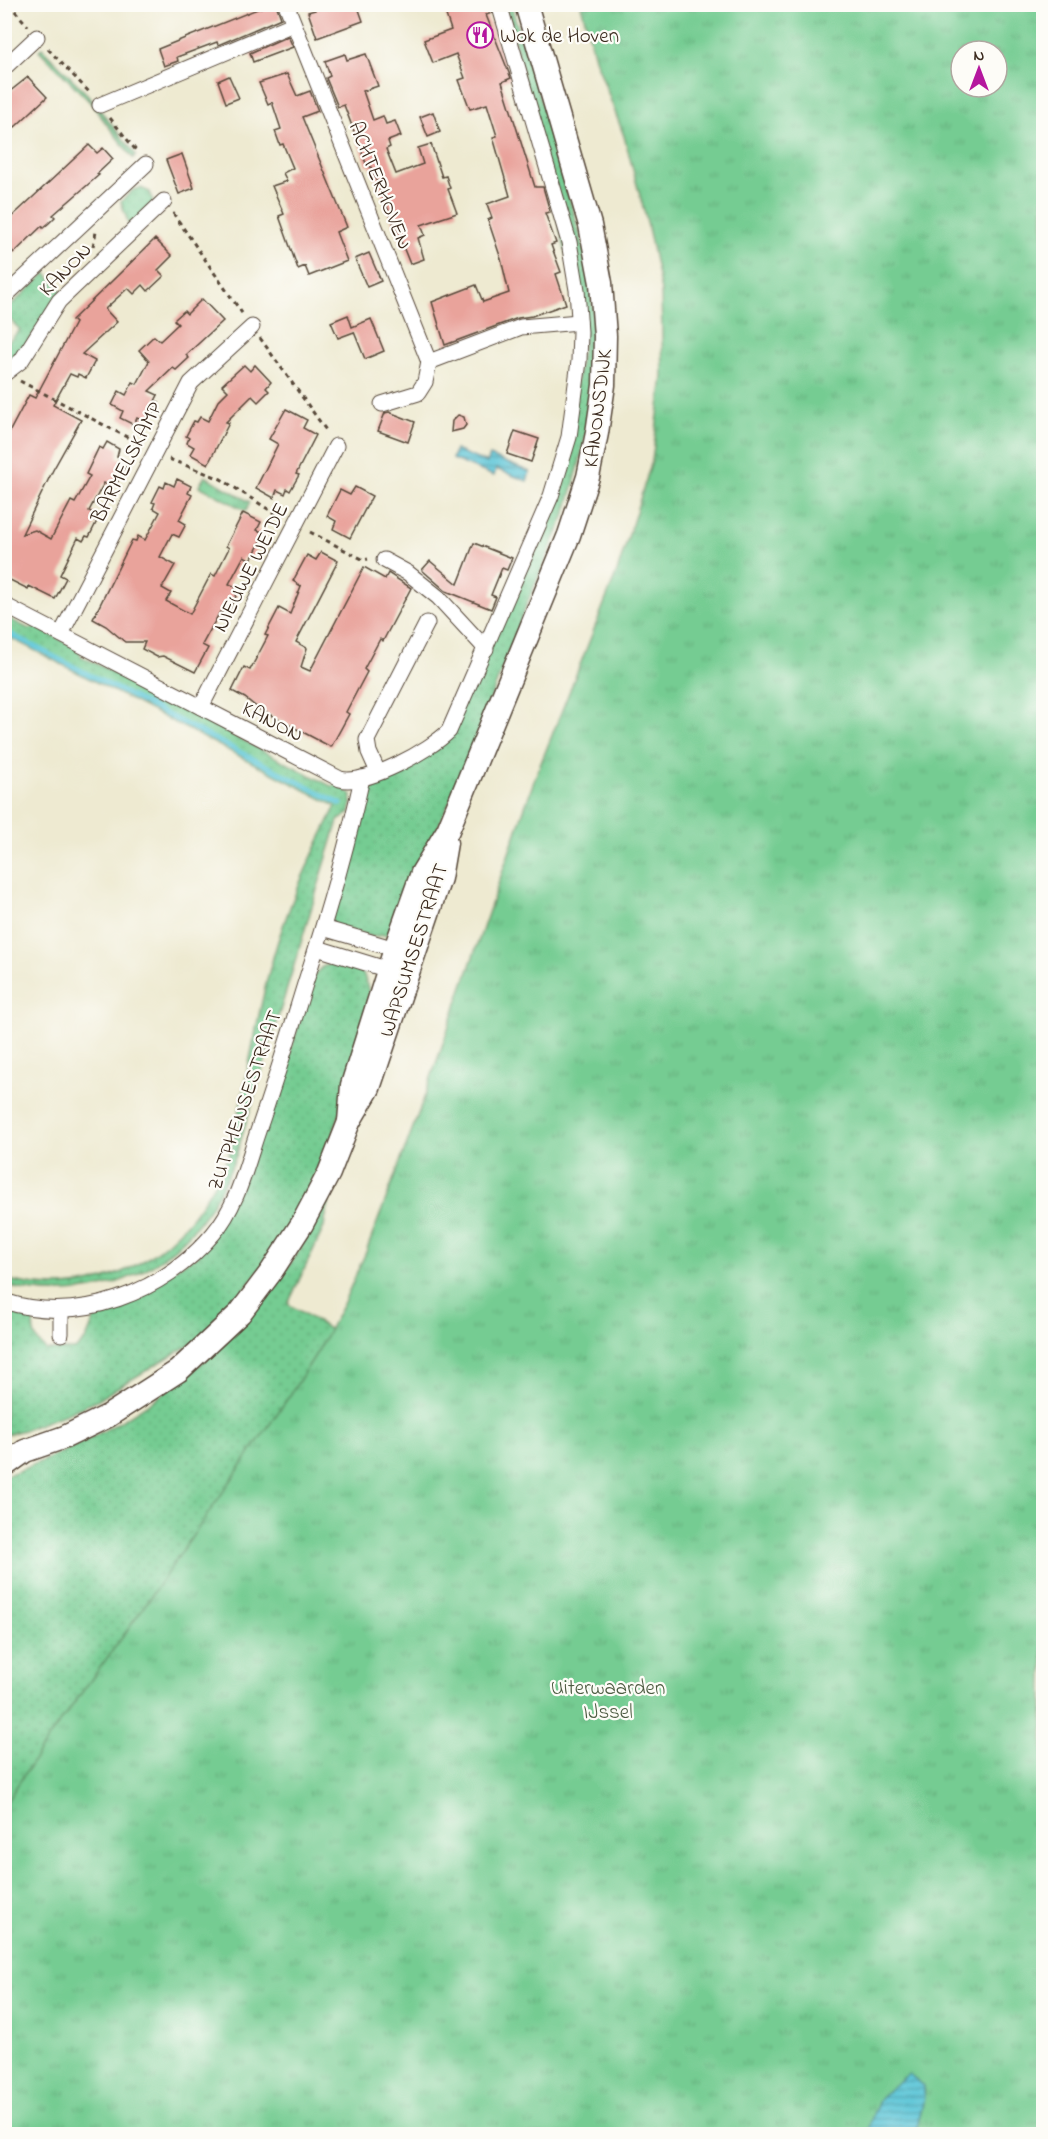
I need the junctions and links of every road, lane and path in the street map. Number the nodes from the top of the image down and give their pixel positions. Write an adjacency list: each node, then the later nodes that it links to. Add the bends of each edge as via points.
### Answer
1 (9, 4): 6 (path)
2 (286, 4): 5 (street, ACHTERHOVEN)
3 (499, 4): 14 (street, KANONSDIJK, via 569,242)
4 (526, 4): 29 (street, KANONSDIJK, via 590,225 601,283 604,385 588,477 569,535)
5 (293, 24): 8 (street); 16 (street, ACHTERHOVEN)
6 (37, 37): 7 (street); 8 (path)
7 (4, 68)
8 (100, 105): 9 (path)
9 (146, 164): 13 (street)
10 (164, 201): 12 (street, KANON); 15 (path)
11 (99, 230): 12 (path); 12 (path); 12 (path)
12 (101, 247): 17 (street, KANON, via 59,301 21,361)
13 (4, 297)
14 (579, 322): 16 (street, via 521,327); 25 (street, KANONSDIJK, via 573,418 561,465)
15 (252, 327): 19 (path); 24 (street, BARMELSKAMP, via 191,383)
16 (429, 362): 18 (street, via 418,393)
17 (4, 374)
18 (382, 404)
19 (336, 446): 20 (street, NIEUWE WEIDE)
20 (296, 525): 21 (path, via 364,560); 26 (street, NIEUWE WEIDE)
21 (384, 560): 25 (street, via 438,597)
22 (4, 605): 24 (street, KANON)
23 (427, 623): 27 (street, via 367,740)
24 (61, 634): 26 (street, KANON)
25 (486, 649): 27 (street, KANONSDIJK, via 449,731 404,762)
26 (201, 707): 28 (street, KANON, via 340,779)
27 (378, 772): 28 (street, KANON)
28 (362, 778): 30 (street, ZUTPHENSESTRAAT)
29 (448, 830): 32 (street, WAPSUMSESTRAAT, via 422,873); 33 (street, WAPSUMSESTRAAT, via 440,878)
30 (323, 928): 31 (street, ZUTPHENSESTRAAT); 32 (street)
31 (317, 948): 32 (street); 36 (street, ZUTPHENSESTRAAT, via 243,1177 214,1234 170,1273 143,1288 110,1301)
32 (392, 960): 33 (street); 34 (street, WAPSUMSESTRAAT, via 352,1085)
33 (411, 966): 34 (street, WAPSUMSESTRAAT, via 369,1088)
34 (349, 1122): 38 (street, WAPSUMSESTRAAT, via 329,1173 302,1224 271,1272 224,1329 178,1371 134,1401 65,1437)
35 (8, 1303): 36 (street, ZUTPHENSESTRAAT)
36 (61, 1310): 37 (street)
37 (61, 1334)
38 (11, 1451): 39 (street, WAPSUMSESTRAAT)
39 (4, 1466)

